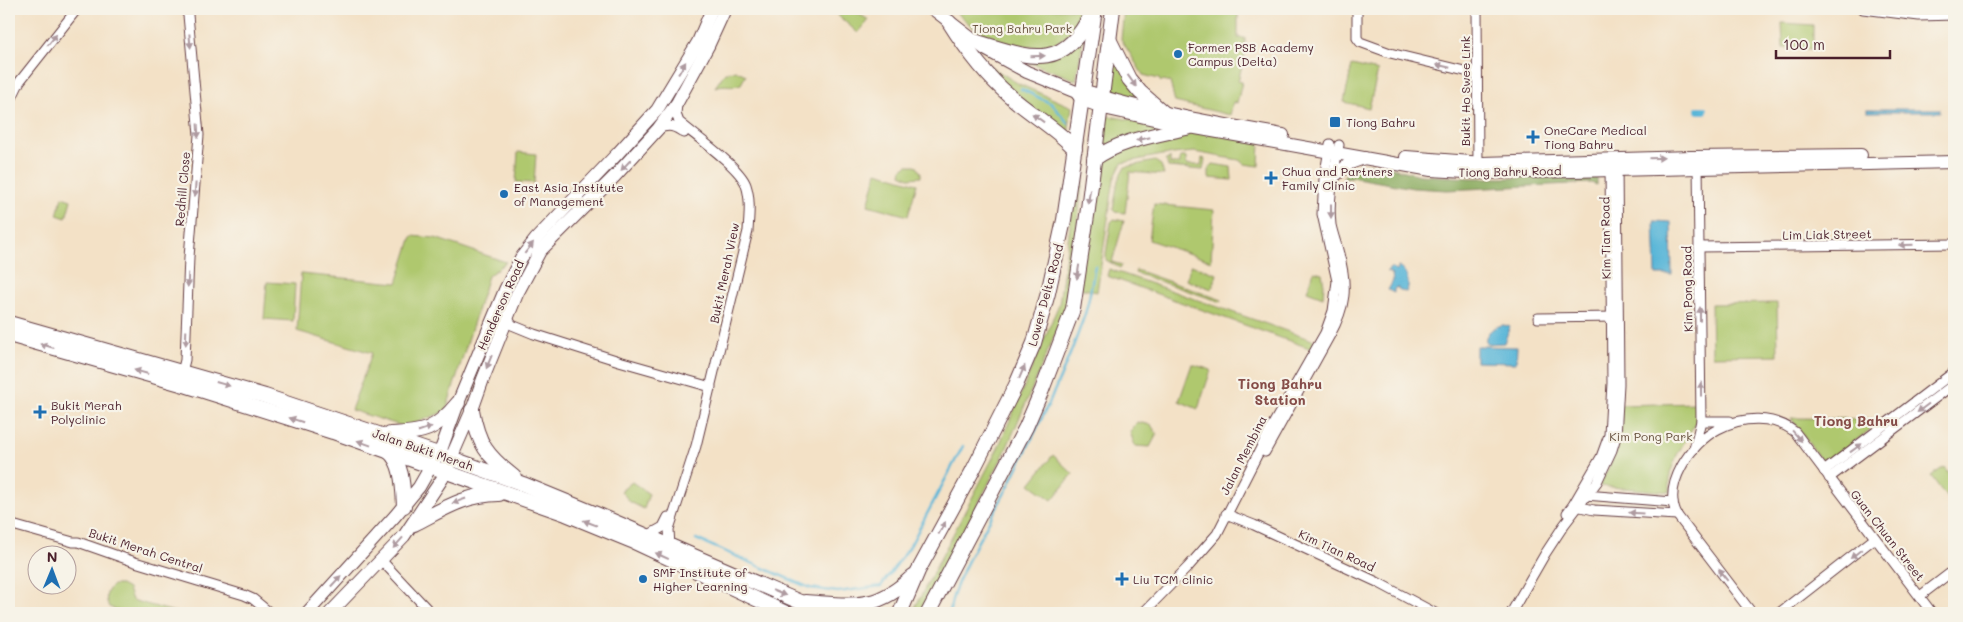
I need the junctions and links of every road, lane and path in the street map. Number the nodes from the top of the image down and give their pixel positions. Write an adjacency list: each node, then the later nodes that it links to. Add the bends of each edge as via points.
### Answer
1 (77, 9): 19 (street, one-way to 1, via 20,81)
2 (184, 9): 42 (street, Redhill Close, one-way to 42, via 188,15 199,135)
3 (712, 9): 48 (main road, Henderson Road, one-way to 3, via 521,258 657,110 698,42)
4 (725, 9): 18 (main road, Henderson Road)
5 (933, 9): 12 (main road, Tiong Bahru Road)
6 (1094, 9): 13 (main road, one-way to 6, via 1022,55 1049,56 1077,38); 16 (main road, Lower Delta Road)
7 (1113, 9): 14 (main road, Lower Delta Road)
8 (1358, 9): 15 (street, one-way to 8, via 1390,53 1360,42 1357,38)
9 (1477, 9): 15 (street, Bukit Ho Swee Link)
10 (1863, 9): 11 (street, via 1919,16)
11 (1954, 15)
12 (949, 22): 13 (main road, Tiong Bahru Road); 24 (main road, one-way to 12, via 1062,135 990,78)
13 (974, 41): 16 (main road, Tiong Bahru Road, via 1027,72)
14 (1110, 41): 17 (main road, Lower Delta Road); 20 (main road, one-way to 20, via 1129,79)
15 (1477, 74): 31 (street, Bukit Ho Swee Link)
16 (1081, 94): 17 (main road, Tiong Bahru Road); 24 (main road, Lower Delta Road)
17 (1102, 102): 20 (main road, Tiong Bahru Road); 21 (main road, Tiong Bahru Road); 27 (main road, Lower Delta Road)
18 (677, 103): 22 (main road, Henderson Road); 45 (street, Bukit Merah View, via 678,122 742,176 749,198 748,231)
19 (9, 104)
20 (1164, 113): 23 (main road, Tiong Bahru Road)
21 (1190, 127): 23 (main road, Tiong Bahru Road); 27 (main road, one-way to 27, via 1125,143)
22 (658, 128): 35 (main road, Henderson Road, one-way to 35, via 540,251); 45 (street, Bukit Merah View, via 675,126 704,148 738,179 744,195 743,230)
23 (1334, 148): 26 (main road, Tiong Bahru Road); 31 (main road, Tiong Bahru Road); 32 (street, Jalan Membina); 40 (street, Jalan Membina, via 1322,202 1337,281)
24 (1075, 150): 78 (main road, Lower Delta Road, one-way to 24, via 998,422 1034,343 1062,230)
25 (1954, 154): 28 (main road, Tiong Bahru Road)
26 (1366, 158): 31 (main road, Tiong Bahru Road, via 1431,170); 32 (main road, via 1350,163)
27 (1094, 159): 79 (main road, Lower Delta Road, one-way to 79, via 1072,309 1026,427)
28 (1698, 162): 29 (main road, Tiong Bahru Road); 30 (main road, Tiong Bahru Road); 34 (street, Kim Pong Road)
29 (1954, 162)
30 (1613, 164): 31 (main road, Tiong Bahru Road); 36 (street, Kim Tian Road)
31 (1478, 168)
32 (1332, 178): 40 (street, Jalan Membina, one-way to 40, via 1331,226 1343,267 1345,292 1340,317)
33 (1954, 244): 34 (street, Lim Liak Street, one-way to 34)
34 (1700, 247): 50 (street, Kim Pong Road, one-way to 34)
35 (507, 317): 39 (main road, Henderson Road); 45 (street, via 512,325 542,336)
36 (1615, 317): 37 (street); 44 (street, Kim Tian Road)
37 (1538, 318)
38 (9, 323): 42 (main road, Jalan Bukit Merah)
39 (502, 330): 45 (street, via 510,329 599,359); 49 (main road, Henderson Road, one-way to 49)
40 (1328, 334): 67 (street, Jalan Membina)
41 (9, 335): 53 (main road, Jalan Bukit Merah, one-way to 41, via 188,386)
42 (182, 372): 52 (main road, Jalan Bukit Merah, one-way to 52)
43 (1952, 378): 46 (street); 58 (street, one-way to 43)
44 (1616, 383): 59 (street, Kim Tian Road, via 1616,437); 62 (street, Kim Tian Road, via 1609,435)
45 (708, 388): 72 (street, Bukit Merah View, via 684,475 667,520 658,531); 75 (street, Bukit Merah View, via 696,446 670,522)
46 (1945, 391): 47 (street); 58 (street, one-way to 58)
47 (1954, 395)
48 (458, 403): 52 (main road, one-way to 48, via 408,434 433,426); 55 (main road, Henderson Road)
49 (472, 410): 55 (main road, Henderson Road); 60 (main road, via 483,446 492,459)
50 (1701, 421): 51 (street); 54 (street, Kim Pong Road)
51 (1739, 421): 54 (street, via 1718,429); 58 (street, Guan Chuan Street, one-way to 58, via 1759,418 1787,426 1795,432)
52 (382, 435): 55 (main road, Jalan Bukit Merah)
53 (387, 450): 56 (main road, Jalan Bukit Merah); 65 (main road, via 402,476)
54 (1694, 450): 64 (street, via 1682,465 1675,482)
55 (445, 456): 56 (main road, Henderson Road); 57 (main road, Henderson Road); 60 (main road, Jalan Bukit Merah)
56 (432, 467): 57 (main road, Jalan Bukit Merah); 65 (main road, Henderson Road)
57 (446, 472): 61 (main road, Jalan Bukit Merah); 71 (main road, Henderson Road)
58 (1826, 475): 73 (street, Guan Chuan Street)
59 (1597, 482): 62 (street, Kim Tian Road); 63 (street)
60 (523, 484): 72 (main road, Jalan Bukit Merah)
61 (507, 494): 71 (main road, one-way to 71, via 472,497 438,510); 86 (main road, Jalan Bukit Merah, one-way to 61, via 600,527)
62 (1584, 495): 63 (street); 66 (street, Kim Tian Road)
63 (1604, 498): 64 (street)
64 (1673, 502): 68 (street)
65 (404, 506): 83 (main road, Henderson Road, one-way to 65)
66 (1576, 506): 68 (street, one-way to 66); 94 (street, Kim Tian Road, via 1564,516 1550,538)
67 (1229, 515): 91 (street, Jalan Membina, via 1207,546); 92 (street, Jalan Membina, via 1221,536 1210,550); 93 (street, Kim Tian Road, via 1377,582)
68 (1677, 515): 95 (street, one-way to 68)
69 (9, 519): 74 (street, Bukit Merah Central)
70 (9, 524): 74 (street, Bukit Merah Central, via 73,542)
71 (414, 524): 76 (main road, Henderson Road, one-way to 76)
72 (647, 536): 75 (main road, Jalan Bukit Merah)
73 (1875, 538): 80 (street, Guan Chuan Street); 96 (street, one-way to 96)
74 (76, 540): 82 (street, Bukit Merah Central, via 135,562 244,595)
75 (670, 547): 81 (main road, Jalan Bukit Merah, one-way to 81)
76 (382, 561): 84 (main road, Henderson Road); 85 (street)
77 (1954, 570): 80 (street)
78 (918, 571): 81 (main road, via 900,588 877,601 848,604); 88 (main road, Lower Delta Road)
79 (944, 585): 89 (main road, Lower Delta Road); 90 (main road)
80 (1920, 596): 97 (street, Guan Chuan Street)
81 (800, 602): 87 (main road, Jalan Bukit Merah)
82 (270, 613)
83 (307, 613)
84 (330, 613)
85 (431, 613)
86 (786, 613)
87 (823, 613)
88 (900, 613)
89 (928, 613)
90 (939, 613)
91 (1143, 613)
92 (1149, 613)
93 (1435, 613)
94 (1510, 613)
95 (1752, 613)
96 (1779, 613)
97 (1932, 613)

